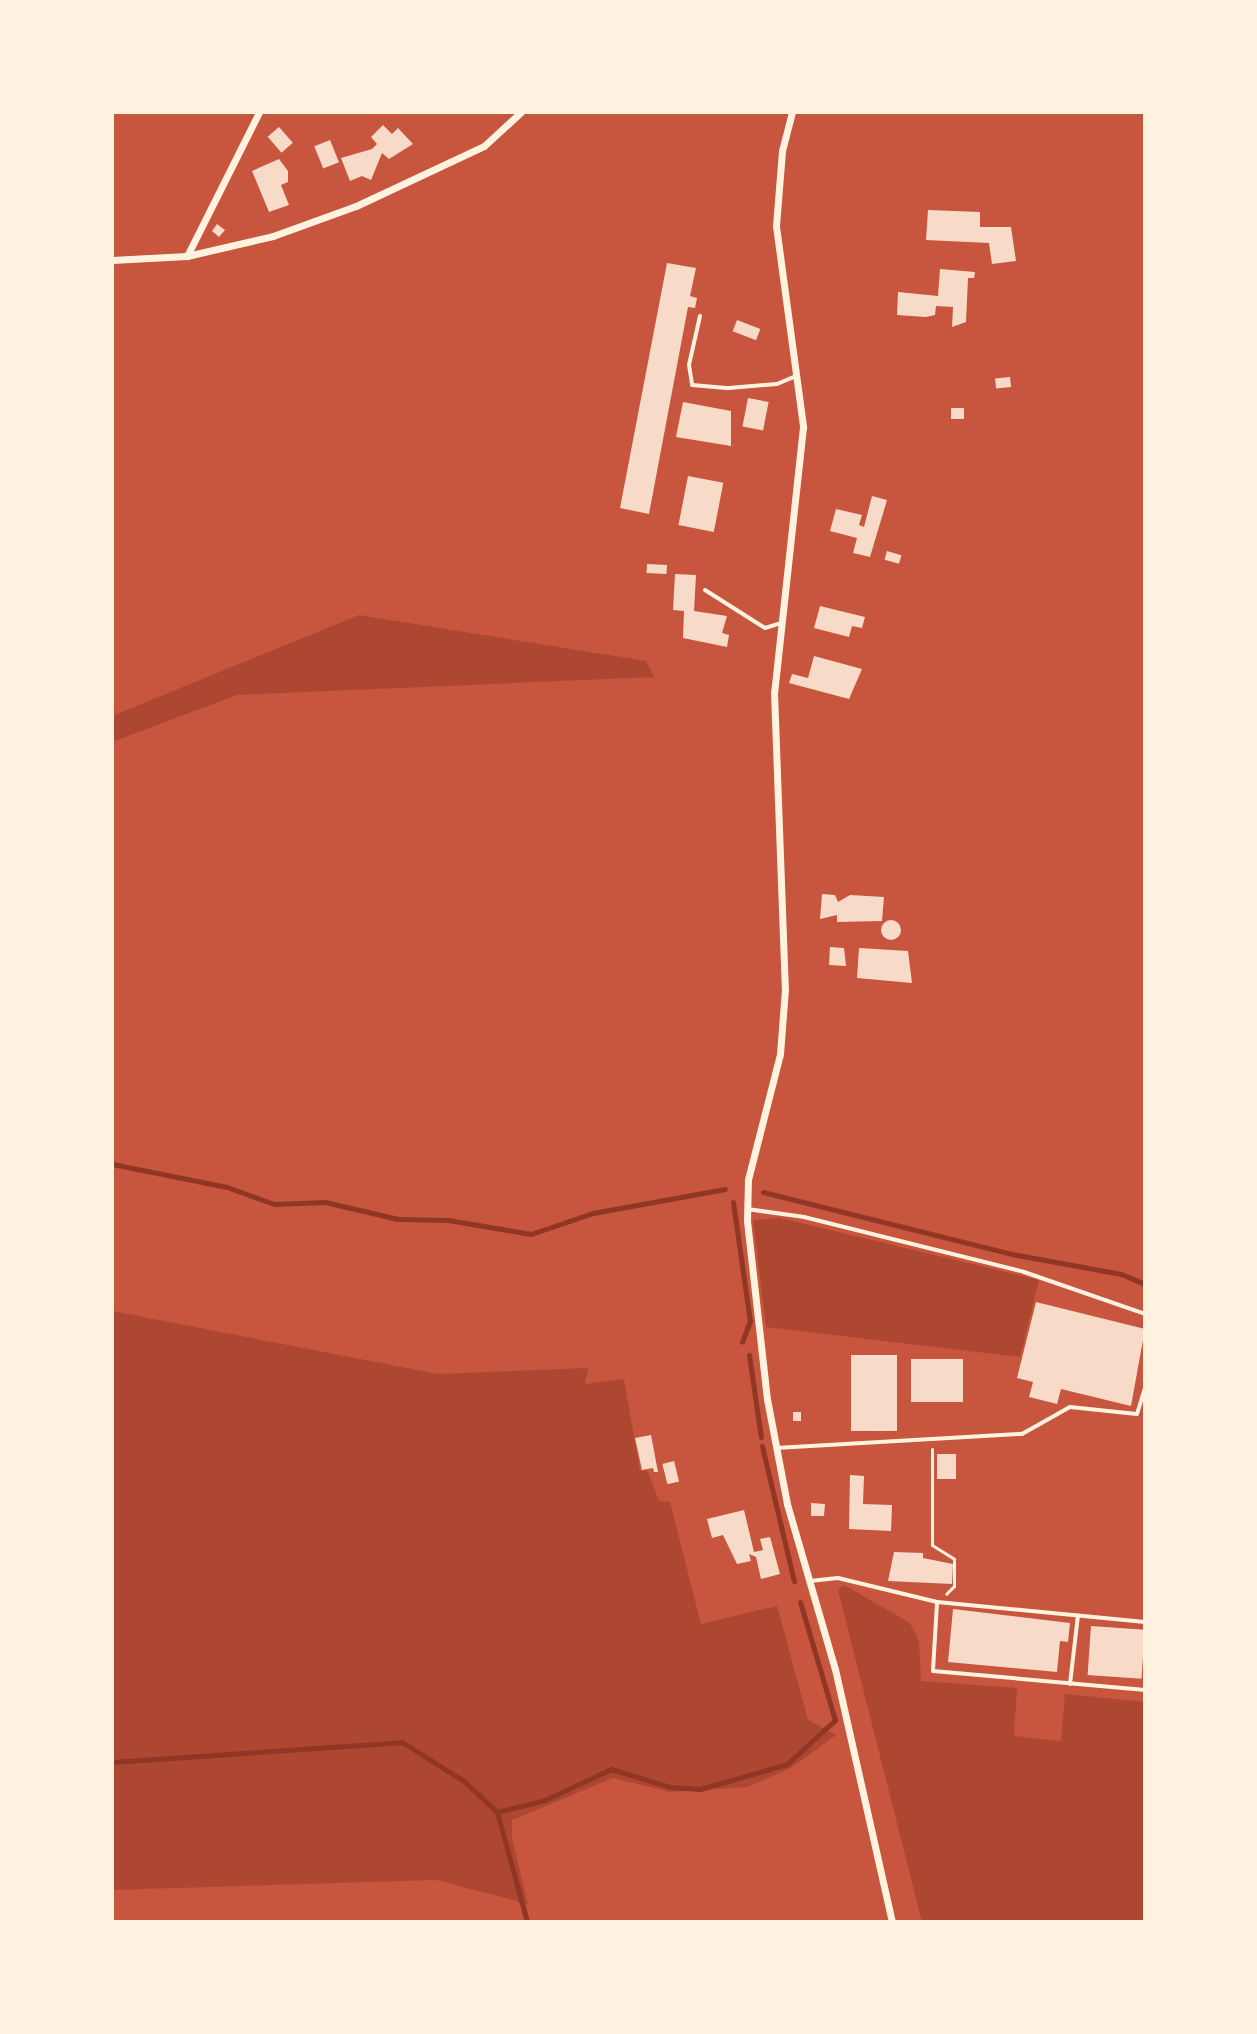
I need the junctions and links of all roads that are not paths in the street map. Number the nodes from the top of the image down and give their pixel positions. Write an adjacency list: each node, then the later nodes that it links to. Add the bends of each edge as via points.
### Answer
1 (259, 112): 4 (street)
2 (521, 112): 4 (street, via 484,146 356,206 273,236)
3 (792, 112): 7 (street, via 782,151 776,226)
4 (187, 256): 5 (street)
5 (112, 260)
6 (700, 316): 7 (lane, via 689,365 692,385 715,389 777,384)
7 (798, 375): 9 (street, via 803,427)
8 (705, 590): 9 (lane, via 765,628)
9 (778, 624): 10 (street, via 774,732 785,989 780,1054 748,1180)
10 (747, 1209): 11 (lane, via 804,1217 1014,1270); 13 (street)
11 (1145, 1314)
12 (1145, 1387): 13 (lane, via 1137,1414 1070,1407 1022,1434)
13 (776, 1448): 14 (street)
14 (810, 1581): 15 (lane, via 838,1578); 20 (street)
15 (937, 1602): 16 (lane); 18 (lane, via 933,1671)
16 (1078, 1615): 17 (lane); 18 (lane)
17 (1145, 1622)
18 (1070, 1684): 19 (lane)
19 (1145, 1690)
20 (892, 1922)

